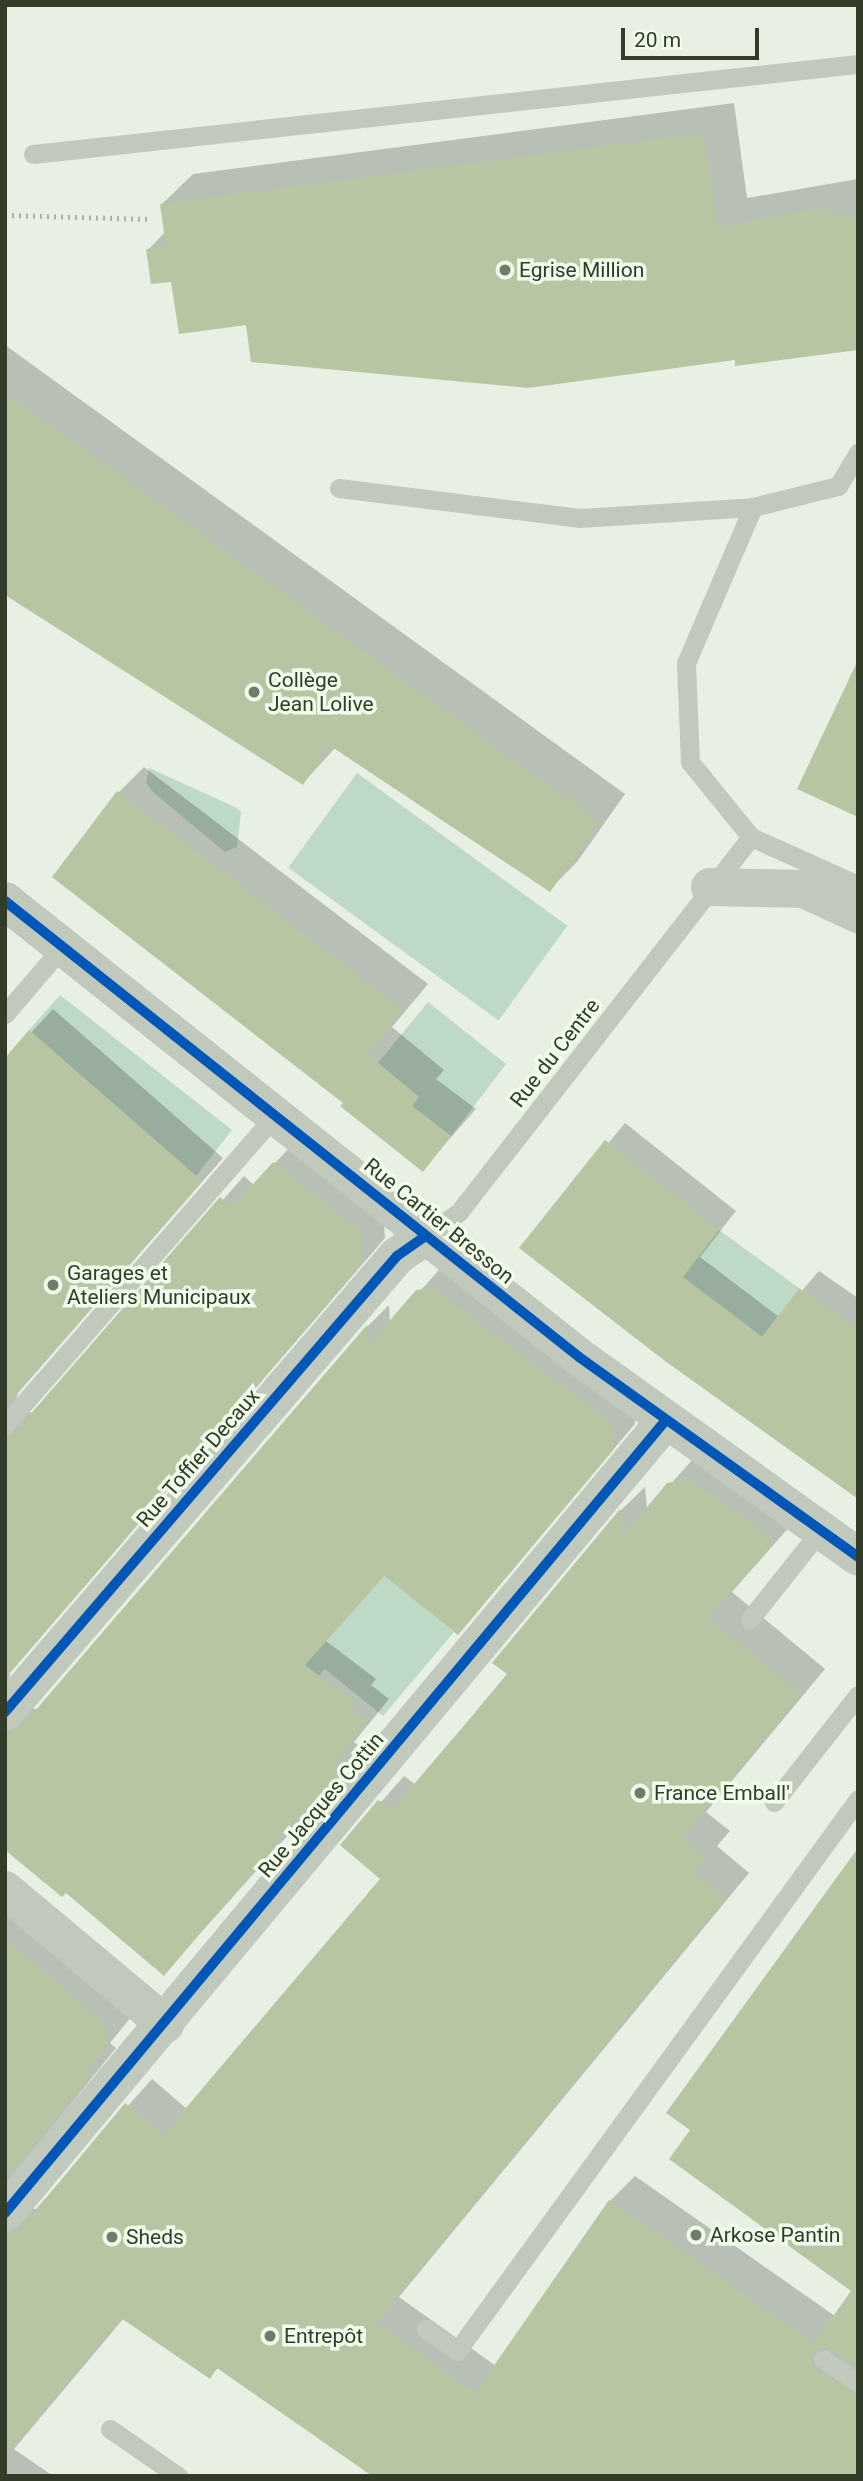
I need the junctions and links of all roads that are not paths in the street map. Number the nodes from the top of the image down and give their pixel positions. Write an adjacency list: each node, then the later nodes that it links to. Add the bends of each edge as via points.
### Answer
1 (858, 64): 2 (lane)
2 (33, 154)
3 (858, 453): 5 (lane, via 838,486)
4 (339, 488): 5 (lane, via 580,518)
5 (753, 507): 6 (lane, via 686,663 691,762)
6 (751, 837): 7 (lane); 8 (lane, Rue du Centre)
7 (858, 885)
8 (709, 887): 10 (street, via 804,889); 14 (lane, Rue du Centre, via 459,1212)
9 (5, 901): 11 (street, Rue Cartier Bresson)
10 (858, 914)
11 (63, 946): 12 (lane); 13 (street, Rue Cartier Bresson)
12 (5, 1014)
13 (275, 1116): 14 (street, Rue Cartier Bresson); 16 (lane)
14 (426, 1236): 15 (street, Rue Cartier Bresson); 21 (street, Rue Toffier Decaux, via 397,1256)
15 (665, 1422): 17 (street, Rue Cartier Bresson); 25 (street, Rue Jacques Cottin)
16 (5, 1425)
17 (820, 1531): 18 (street, Rue Cartier Bresson); 19 (lane)
18 (858, 1557)
19 (750, 1619)
20 (858, 1695): 23 (lane)
21 (5, 1712)
22 (858, 1799): 27 (lane, via 457,2351)
23 (774, 1802)
24 (5, 1891): 25 (street)
25 (165, 2024): 26 (street, Rue Jacques Cottin)
26 (5, 2213)
27 (426, 2329)
28 (823, 2359): 29 (lane)
29 (858, 2383)
30 (110, 2429): 31 (lane)
31 (178, 2476)

